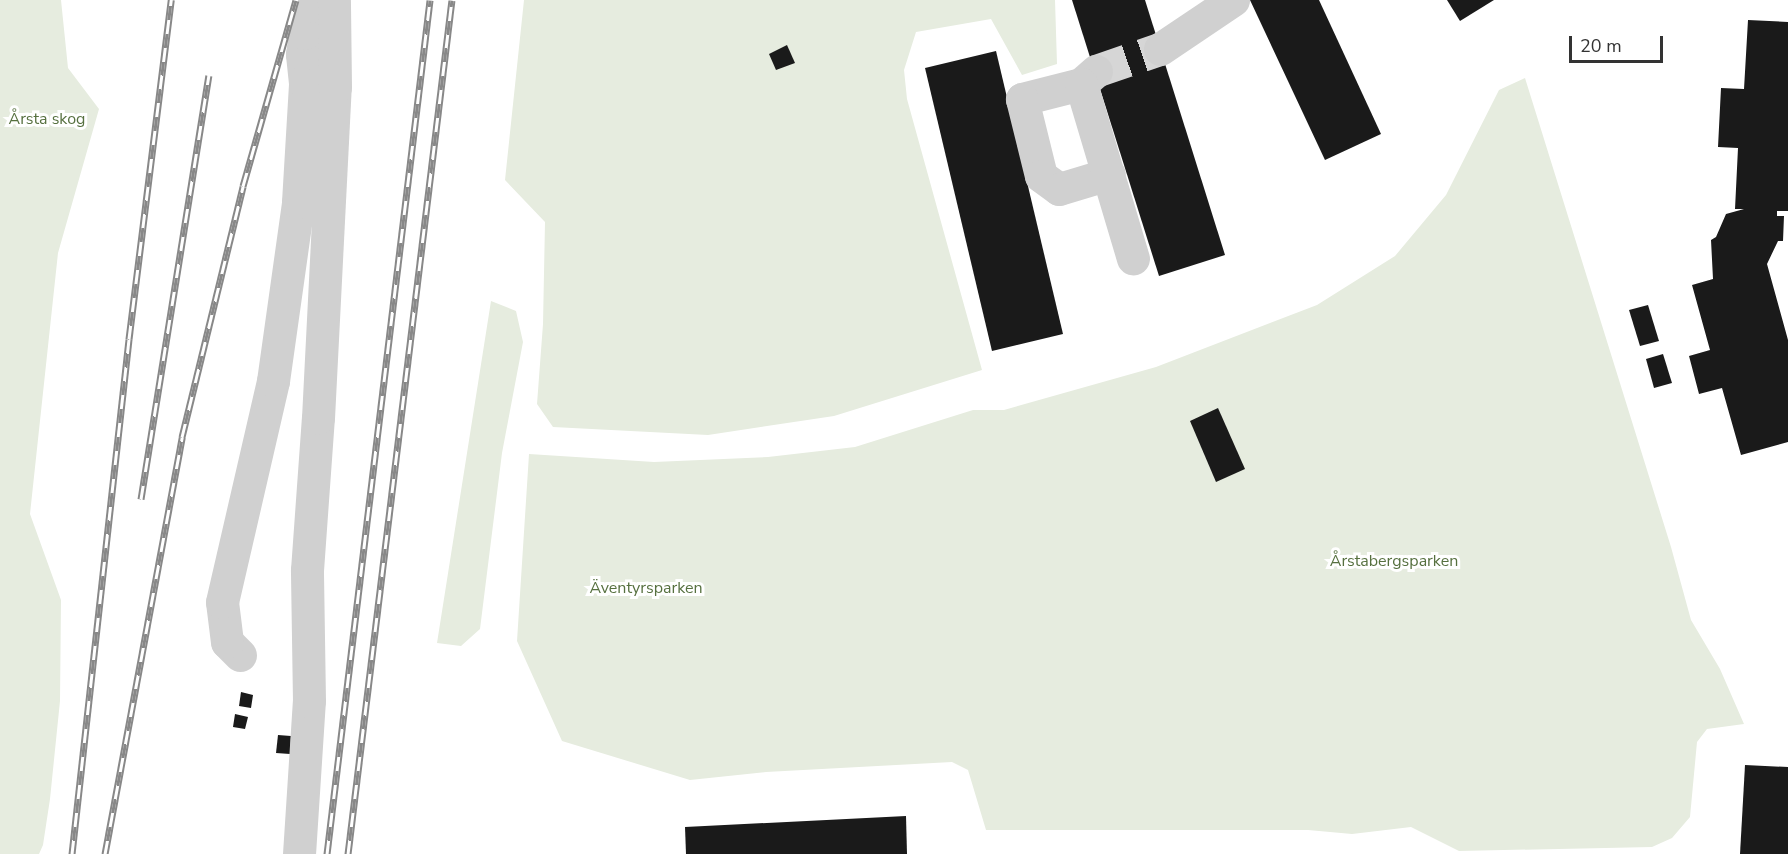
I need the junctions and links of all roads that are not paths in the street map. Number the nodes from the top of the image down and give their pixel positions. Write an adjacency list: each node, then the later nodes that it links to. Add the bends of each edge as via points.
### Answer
1 (318, 0): 7 (street, via 313,6 302,54 305,83 298,202 273,381 222,602 227,642)
2 (334, 0): 8 (street, via 335,87 307,570 309,700)
3 (1233, 0): 4 (street)
4 (1160, 49)
5 (1109, 174): 5 (street, via 1089,77 1022,99 1041,176 1059,189); 6 (street)
6 (1133, 258)
7 (240, 655)
8 (298, 854)

